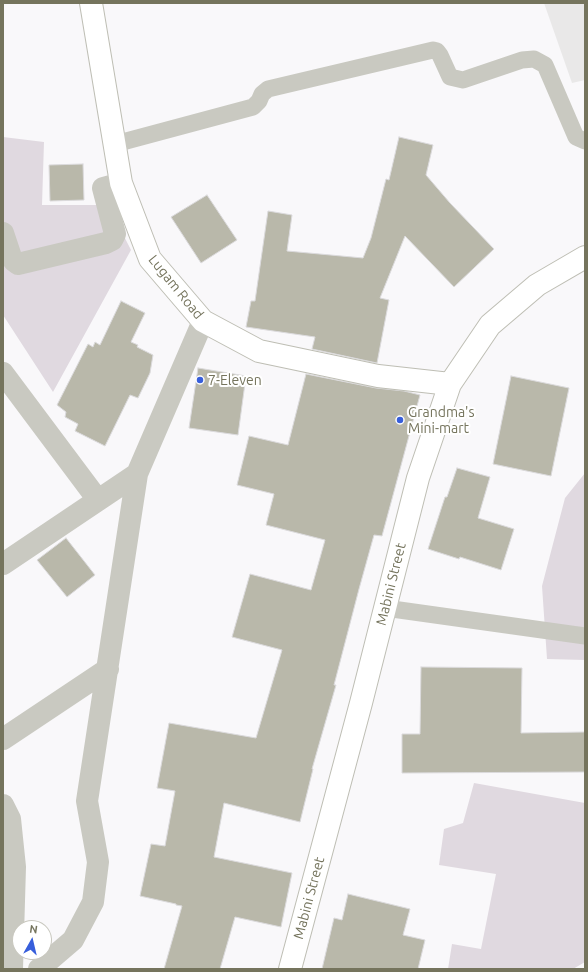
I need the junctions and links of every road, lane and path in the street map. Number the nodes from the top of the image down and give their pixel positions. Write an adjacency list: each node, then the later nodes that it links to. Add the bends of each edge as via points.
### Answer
1 (91, 3): 3 (main road, Lugam Road)
2 (585, 141): 3 (lane, via 576,137 545,66 534,59 522,60 463,80 450,78 440,55 432,50 268,89 253,107)
3 (115, 144): 4 (main road, Lugam Road)
4 (121, 182): 5 (street, via 104,188 115,234 112,240 106,243 18,264 11,257); 7 (main road, Lugam Road, via 150,259)
5 (3, 232)
6 (585, 257): 9 (main road, Mabini Street, via 537,285 490,325)
7 (203, 321): 9 (main road, Lugam Road, via 259,351 378,376); 10 (street)
8 (3, 373): 11 (street)
9 (450, 384): 13 (main road, Mabini Street, via 418,478)
10 (137, 474): 11 (street); 15 (street)
11 (98, 500): 12 (street)
12 (3, 564)
13 (385, 608): 14 (lane); 20 (main road, Mabini Street)
14 (585, 636)
15 (108, 669): 16 (street); 19 (street, via 87,801 98,862 93,902 73,940)
16 (3, 739)
17 (3, 805): 18 (street, via 10,819 15,867)
18 (12, 969)
19 (39, 969)
20 (290, 969)

